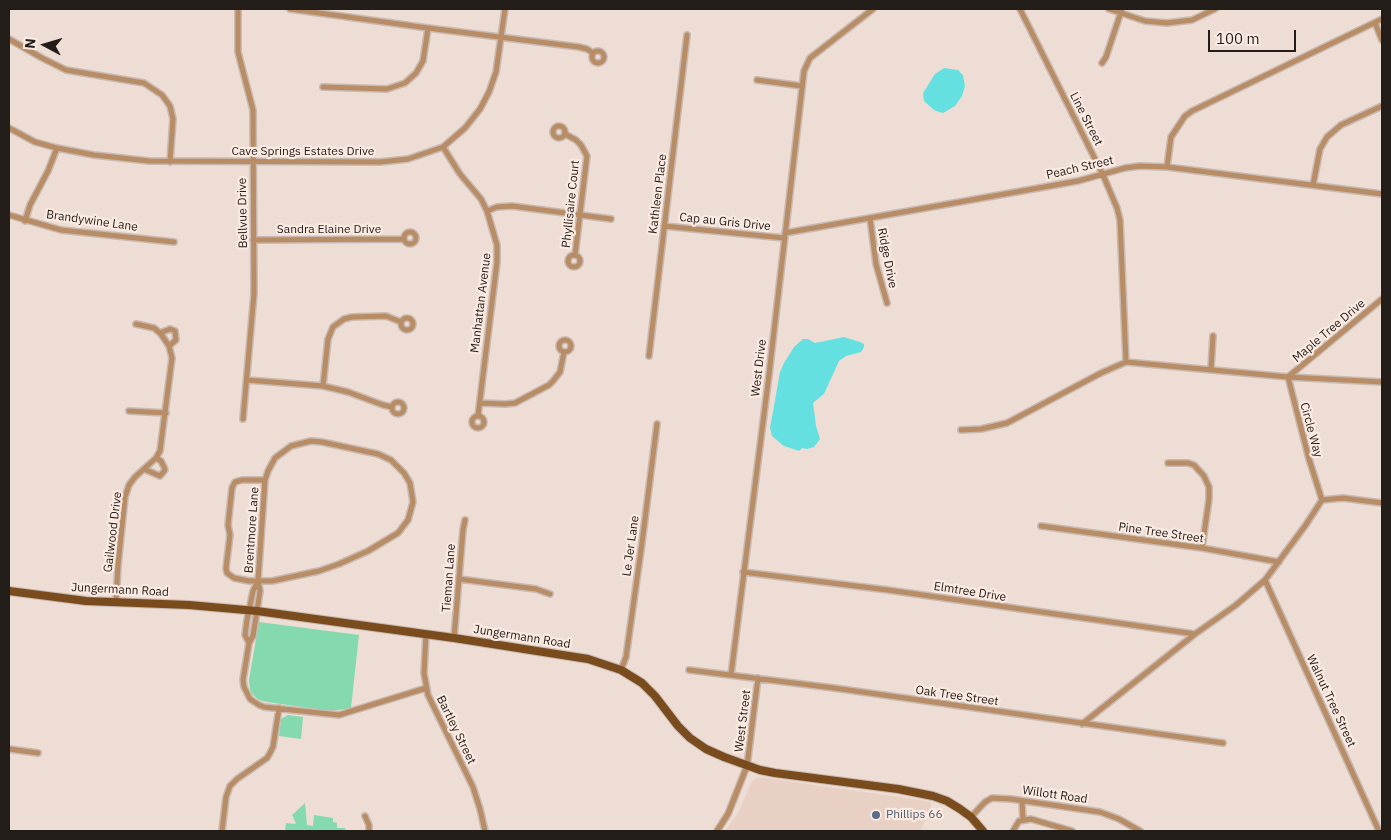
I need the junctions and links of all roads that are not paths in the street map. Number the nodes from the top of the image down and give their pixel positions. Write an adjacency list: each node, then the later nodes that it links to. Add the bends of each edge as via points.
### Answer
1 (238, 9): 27 (street, Bellvue Drive, via 238,52 253,110)
2 (290, 9): 11 (street)
3 (505, 9): 13 (street, Cave Springs Estates Drive)
4 (874, 9): 19 (street, West Drive, via 810,58)
5 (1020, 9): 29 (street, Line Street)
6 (1109, 9): 8 (street)
7 (1215, 9): 8 (street, via 1192,20 1174,23 1145,21)
8 (1122, 11): 17 (street)
9 (1382, 19): 10 (street)
10 (1375, 23): 15 (street); 28 (street, via 1184,116 1171,137)
11 (428, 28): 13 (street); 20 (street, via 423,61 405,83 386,89)
12 (688, 35): 38 (street, Kathleen Place)
13 (501, 37): 16 (street, via 580,47); 24 (street, Cave Springs Estates Drive, via 496,72 484,101 476,116)
14 (9, 38): 26 (street, via 66,70 144,83 162,95 170,106 173,119)
15 (1382, 40)
16 (593, 53)
17 (1102, 63)
18 (757, 80): 19 (street)
19 (802, 86): 39 (street, West Drive)
20 (323, 87)
21 (1382, 106): 30 (street, via 1341,124 1327,138 1320,149)
22 (9, 128): 25 (street, Cave Springs Estates Drive, via 35,142)
23 (565, 134): 34 (street, Phyllisaire Court, via 581,145 586,156)
24 (443, 147): 27 (street, Cave Springs Estates Drive, via 408,160 390,162); 32 (street, Manhattan Avenue)
25 (57, 148): 26 (street, Cave Springs Estates Drive); 37 (street)
26 (170, 162): 27 (street, Cave Springs Estates Drive)
27 (253, 162): 41 (street, Bellvue Drive)
28 (1168, 167): 29 (street, Peach Street, via 1140,166); 30 (street, Peach Street)
29 (1103, 175): 35 (street, Peach Street); 53 (street, Line Street, via 1120,220)
30 (1313, 185): 31 (street, Peach Street)
31 (1382, 194)
32 (487, 211): 34 (street, via 512,206); 59 (street, Manhattan Avenue, via 498,252)
33 (9, 215): 37 (street, Brandywine Lane)
34 (581, 215): 36 (street); 43 (street, Phyllisaire Court)
35 (870, 218): 39 (street, Peach Street); 45 (street, Ridge Drive, via 876,264)
36 (611, 219)
37 (25, 221): 42 (street, Brandywine Lane, via 61,230)
38 (664, 226): 39 (street, Cap au Gris Drive); 52 (street, Kathleen Place)
39 (785, 236): 77 (street, West Drive)
40 (404, 239): 41 (street, Sandra Elaine Drive)
41 (254, 240): 56 (street, Bellvue Drive, via 254,294)
42 (174, 242)
43 (575, 255)
44 (1382, 299): 55 (street, Maple Tree Drive)
45 (886, 303)
46 (401, 322): 58 (street, via 386,316 352,317 333,327 328,339)
47 (136, 324): 48 (street, Gailwood Drive, via 154,328)
48 (160, 333): 50 (street); 50 (street, Gailwood Drive, via 170,328 175,331 176,340)
49 (1213, 336): 54 (street)
50 (169, 346): 62 (street, Gailwood Drive, via 172,358)
51 (564, 352): 59 (street, via 560,372 549,385 516,403)
52 (649, 356)
53 (1126, 362): 54 (street); 66 (street, via 1007,423 981,430)
54 (1211, 369): 55 (street)
55 (1288, 377): 57 (street); 71 (street, Circle Way)
56 (247, 380): 58 (street); 64 (street, Bellvue Drive)
57 (1382, 382)
58 (323, 386): 60 (street)
59 (480, 403): 63 (street, Manhattan Avenue)
60 (392, 407)
61 (129, 411): 62 (street)
62 (166, 413): 67 (street, Gailwood Drive)
63 (478, 416)
64 (243, 419)
65 (657, 424): 90 (street, Le Jer Lane, via 626,657)
66 (961, 430)
67 (156, 458): 69 (street, Gailwood Drive); 69 (street, Gailwood Drive, via 165,470 160,476)
68 (1168, 463): 75 (street, via 1194,465 1209,487)
69 (144, 470): 83 (street, Gailwood Drive, via 129,485 125,497)
70 (265, 480): 80 (street, Brentmore Lane); 80 (street, Brentmore Lane, via 242,480 234,484 228,521 227,572 238,580); 80 (street, Brentmore Lane, via 275,458 291,446 322,442 378,454 391,460 410,483 413,502 408,520 398,533 368,551 319,571)
71 (1322, 500): 72 (street, via 1343,498); 76 (street)
72 (1382, 503)
73 (465, 520): 78 (street, Tieman Lane)
74 (1041, 526): 75 (street, Pine Tree Street)
75 (1202, 548): 76 (street, Pine Tree Street)
76 (1279, 562): 79 (street)
77 (743, 572): 87 (street, Elmtree Drive); 92 (street, West Drive)
78 (459, 579): 82 (street, via 536,589); 88 (street, Tieman Lane)
79 (1265, 580): 87 (street); 113 (street, Walnut Tree Street)
80 (258, 581): 84 (street, Brentmore Lane); 85 (street, Brentmore Lane)
81 (9, 591): 83 (main road, Jungermann Road)
82 (550, 594)
83 (116, 602): 84 (main road, Jungermann Road)
84 (249, 611): 85 (main road, Jungermann Road); 89 (street, Brentmore Lane, via 245,635)
85 (258, 611): 86 (main road, Jungermann Road); 89 (street, Brentmore Lane)
86 (426, 634): 88 (main road, Jungermann Road); 94 (street, Bartley Street)
87 (1195, 634): 96 (street)
88 (454, 638): 90 (main road, Jungermann Road, via 588,659)
89 (249, 643): 95 (street, via 243,680 246,693 259,705)
90 (621, 670): 100 (main road, Jungermann Road, via 642,683 690,738 706,749)
91 (689, 670): 92 (street, Oak Tree Street)
92 (731, 674): 93 (street, Oak Tree Street)
93 (758, 678): 96 (street, Oak Tree Street); 100 (street, West Street)
94 (426, 688): 95 (street, via 339,716); 107 (street, Bartley Street, via 473,786)
95 (279, 708): 105 (street, via 273,747 267,758 230,786)
96 (1082, 724): 97 (street, Oak Tree Street)
97 (1223, 743)
98 (9, 749): 99 (street)
99 (38, 753)
100 (746, 766): 103 (main road, Jungermann Road, via 922,793 947,801); 108 (street, via 733,802)
101 (1022, 801): 103 (street, Willott Road, via 992,798); 104 (street); 112 (street, Willott Road, via 1100,812)
102 (365, 816): 106 (street)
103 (971, 817): 109 (main road, Jungermann Road)
104 (1023, 819): 110 (street); 111 (street, via 1039,820)
105 (222, 831)
106 (369, 831)
107 (484, 831)
108 (717, 831)
109 (983, 831)
110 (1013, 831)
111 (1072, 831)
112 (1140, 831)
113 (1379, 831)

